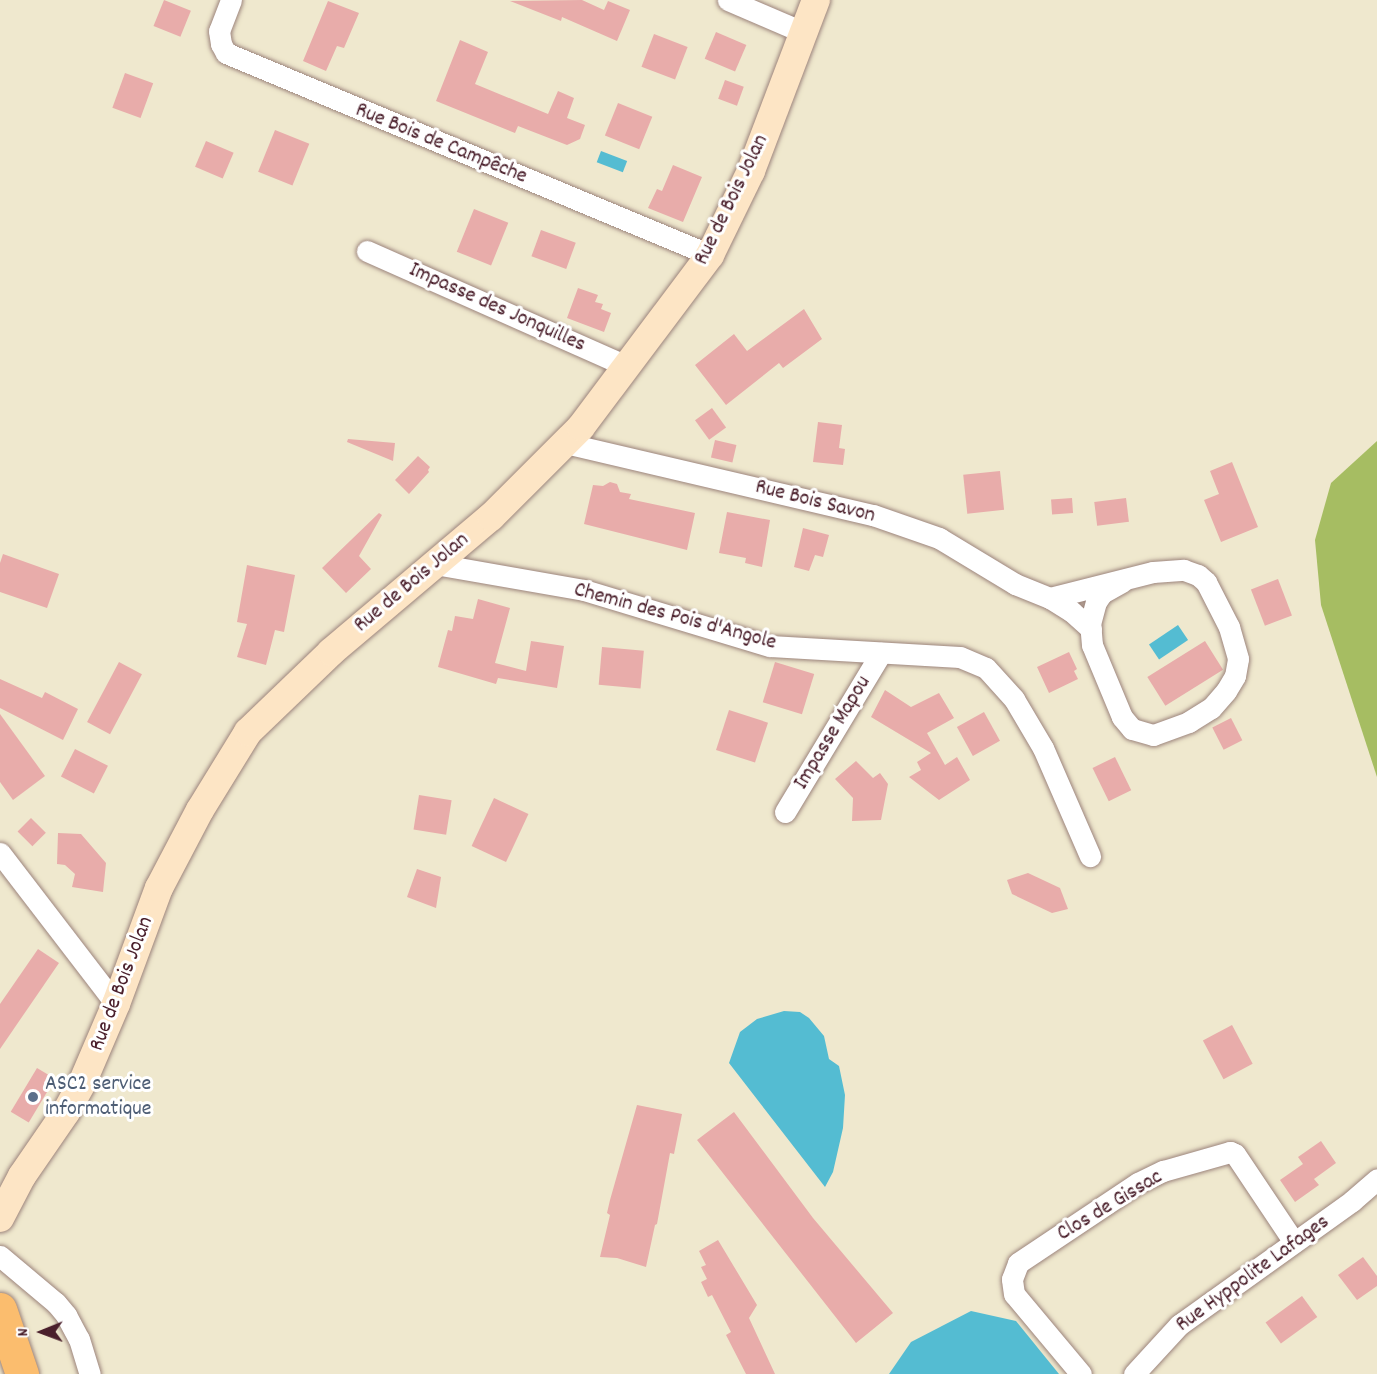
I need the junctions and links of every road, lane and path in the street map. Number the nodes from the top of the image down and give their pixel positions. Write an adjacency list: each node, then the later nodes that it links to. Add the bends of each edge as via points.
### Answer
1 (231, 0): 6 (street, Rue Bois de Campêche, via 219,31 226,53)
2 (728, 0): 4 (street)
3 (816, 0): 4 (street, Rue de Bois Jolan)
4 (805, 33): 6 (street, Rue de Bois Jolan, via 751,171)
5 (368, 251): 7 (street, Impasse des Jonquilles)
6 (710, 255): 7 (street, Rue de Bois Jolan)
7 (627, 366): 8 (street, Rue de Bois Jolan)
8 (565, 443): 9 (street, Rue de Bois Jolan, via 491,518); 11 (street, Rue Bois Savon, via 873,515 939,538 1015,584)
9 (435, 564): 13 (street, Chemin des Pois d'Angole, via 584,590 770,646); 17 (street, Rue de Bois Jolan, via 331,651 248,732 200,810 159,888)
10 (1122, 582): 11 (street); 12 (street, via 1102,593); 12 (street, via 1154,572 1184,570 1206,582 1229,627 1238,659 1235,676 1226,691 1211,708 1190,722 1153,735 1142,734 1122,717 1092,645)
11 (1050, 598): 12 (street, Rue Bois Savon)
12 (1090, 629)
13 (881, 653): 14 (street, Impasse Mapou); 16 (street, Chemin des Pois d'Angole, via 960,657 986,668 1014,699 1044,748)
14 (785, 812)
15 (0, 853): 17 (street)
16 (1090, 856)
17 (116, 1004): 19 (street, Rue de Bois Jolan, via 66,1112)
18 (1377, 1179): 21 (street, Rue Hyppolite Lafages)
19 (11, 1181): 20 (street, Rue de Bois Jolan)
20 (0, 1218)
21 (1294, 1242): 27 (street, Clos de Gissac, via 1230,1152 1163,1171 1138,1184 1018,1263 1012,1279 1014,1294); 28 (street, Rue Hyppolite Lafages, via 1179,1325)
22 (0, 1256): 26 (street, via 66,1315 80,1339)
23 (0, 1310): 25 (main road)
24 (0, 1351): 25 (main road)
25 (22, 1374)
26 (90, 1374)
27 (1081, 1374)
28 (1134, 1374)

